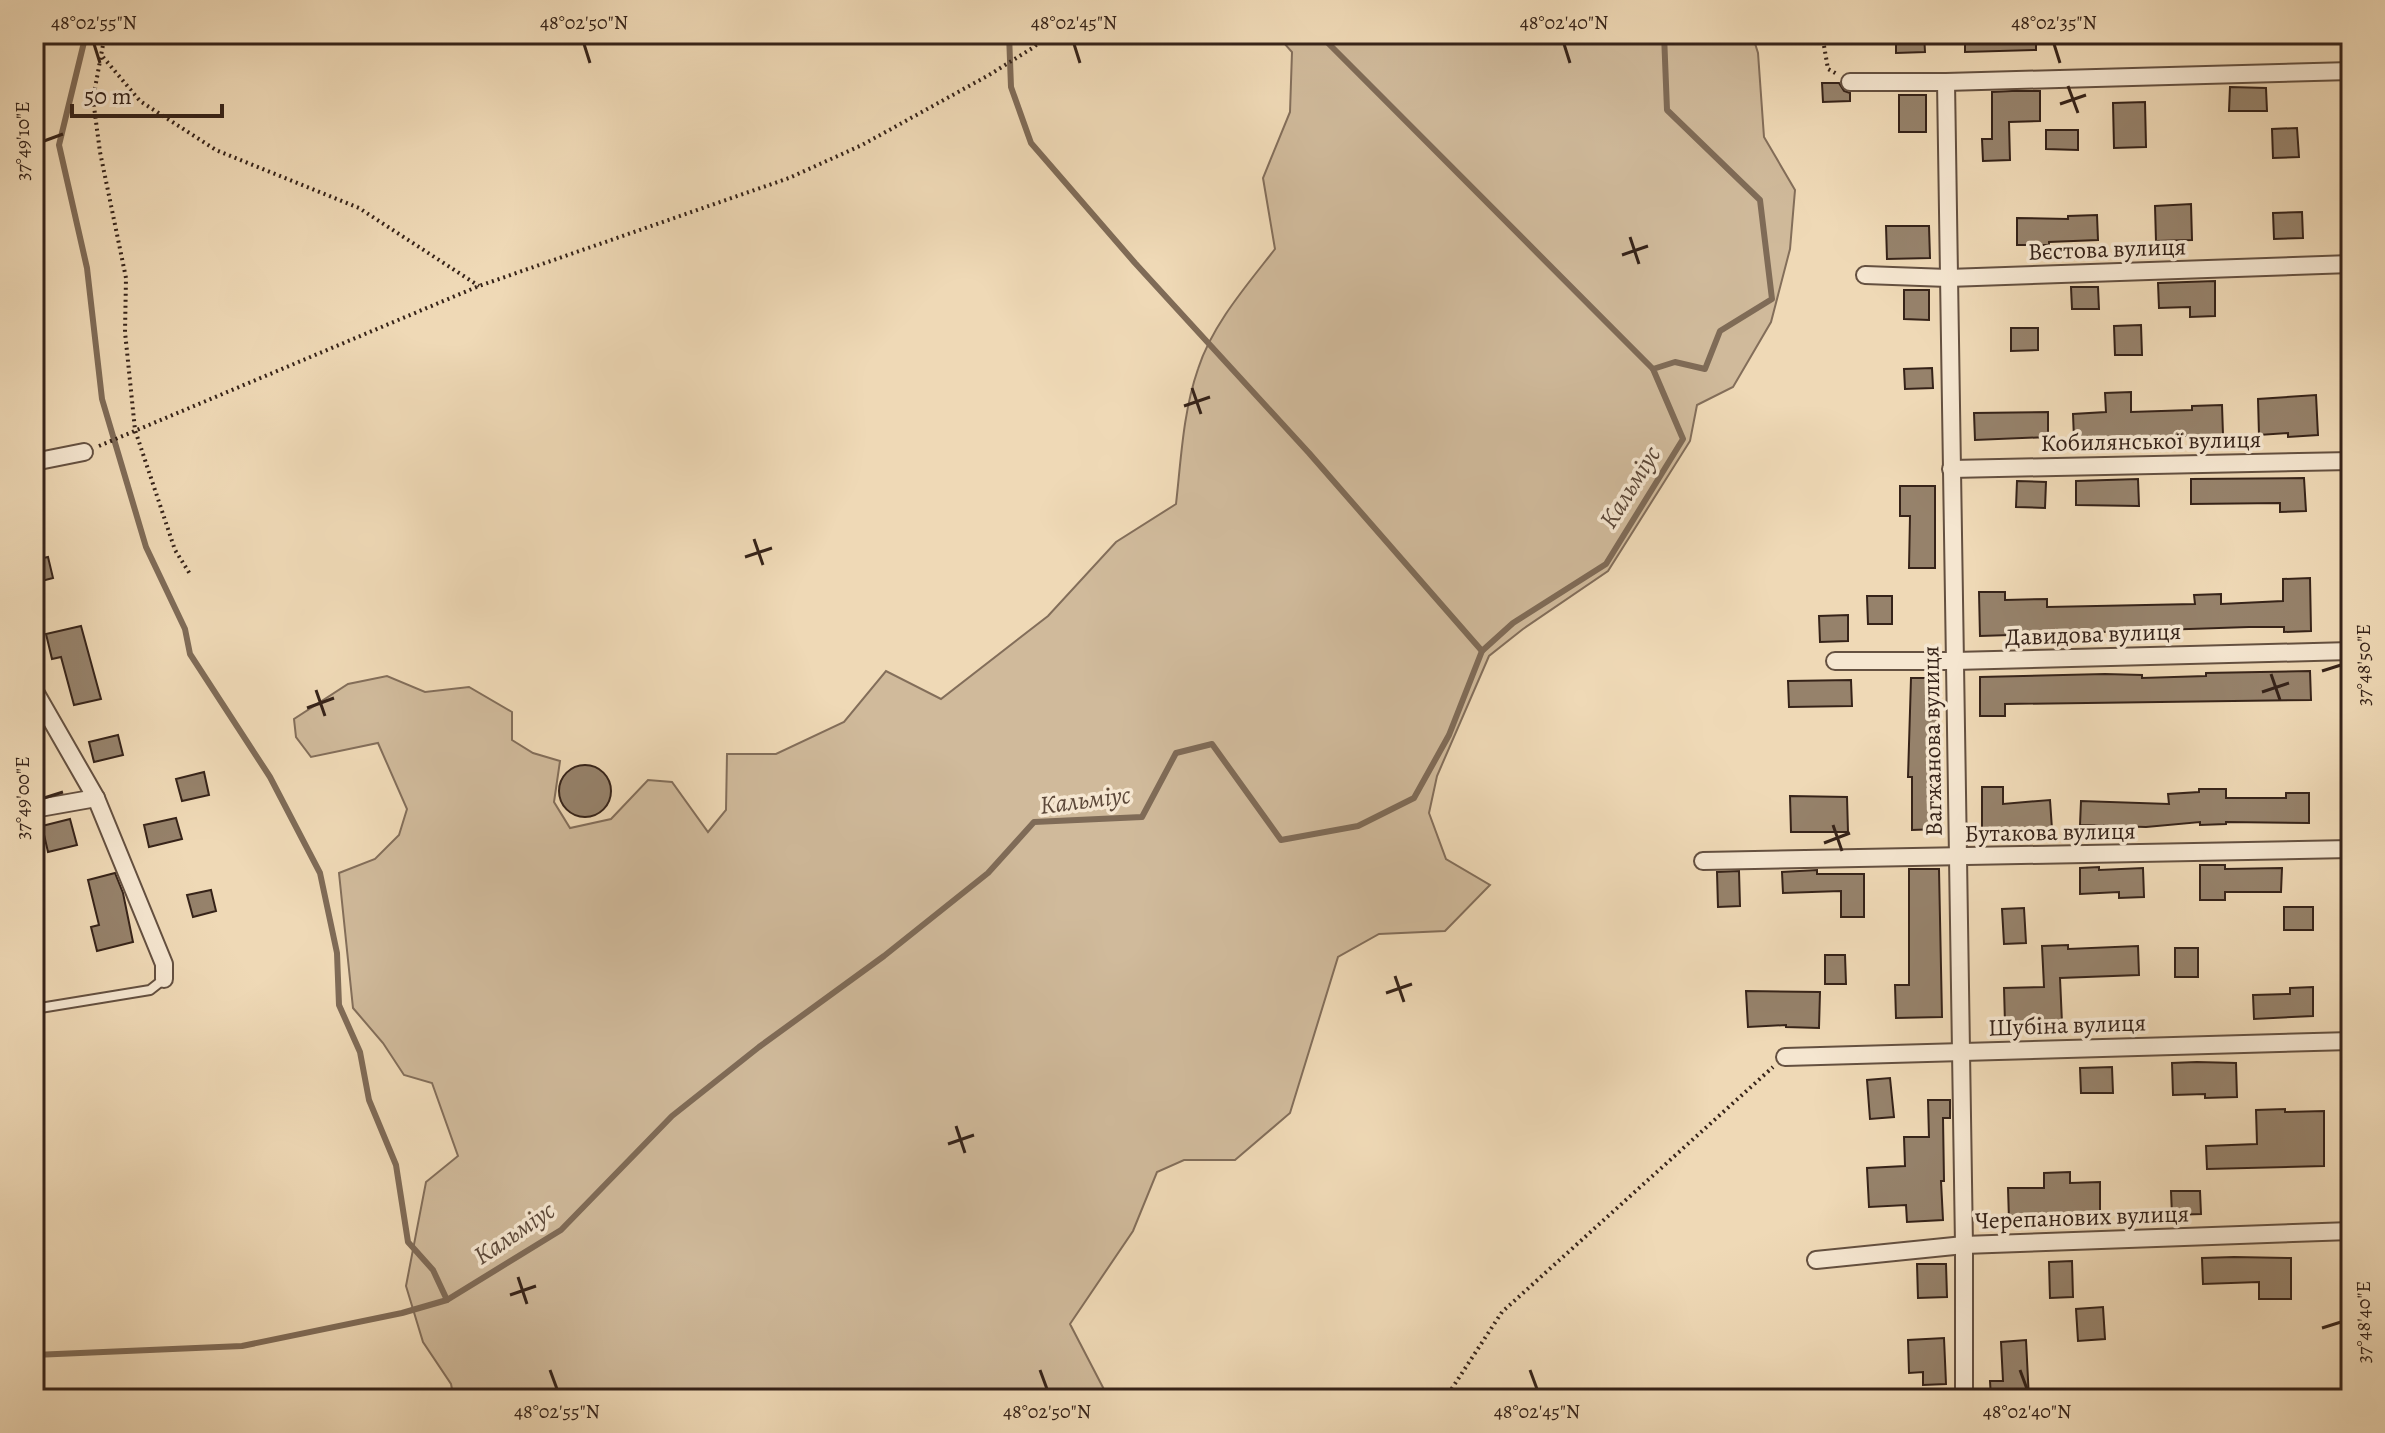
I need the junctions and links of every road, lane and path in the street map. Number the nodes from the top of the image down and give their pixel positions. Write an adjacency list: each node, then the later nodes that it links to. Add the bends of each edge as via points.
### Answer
1 (105, 34): 4 (path)
2 (1048, 34): 11 (path, via 989,75 801,173)
3 (1822, 34): 6 (path, via 1828,69)
4 (102, 56): 11 (path, via 140,101 216,150 359,208); 12 (path, via 93,99 126,278 125,332)
5 (2351, 71): 7 (street)
6 (1850, 82): 7 (street)
7 (1946, 82): 10 (street, Вагжанова вулиця)
8 (2351, 264): 10 (street, Вєстова вулиця)
9 (1865, 275): 10 (street, Вєстова вулиця)
10 (1948, 278): 17 (street, Вагжанова вулиця)
11 (479, 286): 12 (path)
12 (135, 430): 13 (path); 18 (path, via 175,550)
13 (110, 441)
14 (84, 452): 16 (street)
15 (2351, 461): 17 (street, Кобилянської вулиця)
16 (34, 462)
17 (1951, 469): 21 (street, Вагжанова вулиця)
18 (190, 574)
19 (2351, 651): 21 (street, Давидова вулиця)
20 (1835, 661): 21 (street, Давидова вулиця)
21 (1954, 661): 26 (street, Вагжанова вулиця)
22 (34, 690): 23 (street)
23 (96, 798): 24 (street); 28 (street, via 164,964)
24 (34, 809)
25 (2351, 849): 26 (street, Бутакова вулиця)
26 (1958, 858): 27 (street, Бутакова вулиця); 31 (street, Вагжанова вулиця)
27 (1703, 861)
28 (164, 979): 29 (lane, via 150,990)
29 (34, 1009)
30 (2351, 1041): 31 (street, Шубіна вулиця)
31 (1959, 1052): 32 (street, Шубіна вулиця); 34 (street, Вагжанова вулиця)
32 (1785, 1057): 36 (path, via 1502,1312)
33 (2351, 1231): 34 (street, Черепанових вулиця)
34 (1964, 1245): 35 (street, Черепанових вулиця); 37 (street, Вагжанова вулиця)
35 (1816, 1260)
36 (1445, 1399)
37 (1964, 1399)

